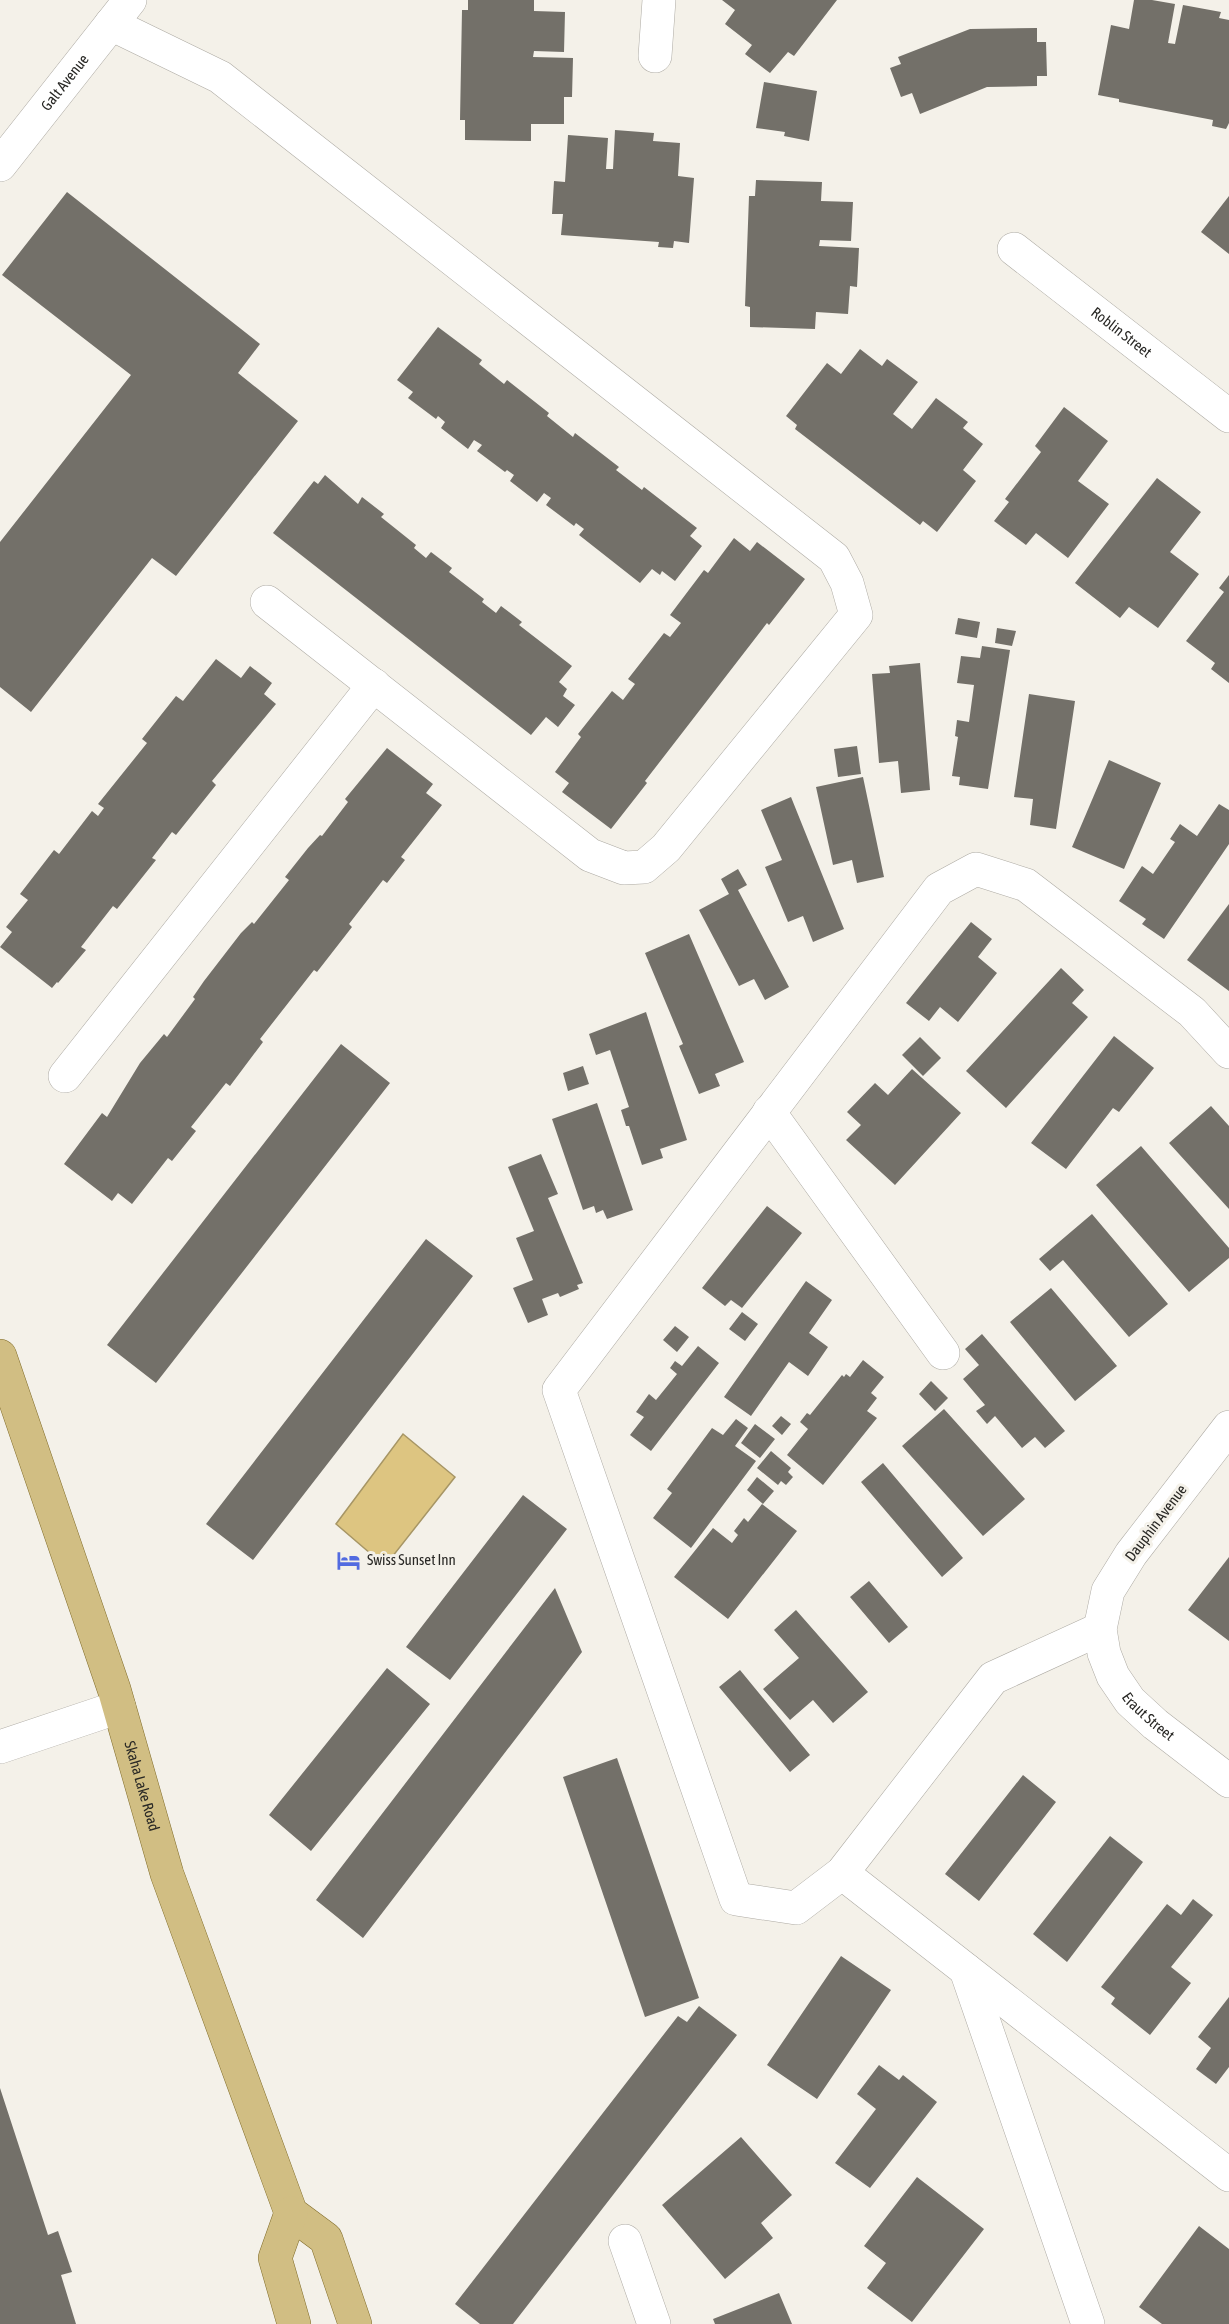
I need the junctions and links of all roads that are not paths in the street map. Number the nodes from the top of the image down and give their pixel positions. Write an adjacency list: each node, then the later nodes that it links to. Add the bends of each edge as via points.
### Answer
1 (659, 0): 3 (street)
2 (121, 12): 4 (street, Galt Avenue); 8 (street, via 220,77 834,558 847,583 856,615 666,848 644,867 624,868 590,855)
3 (655, 56)
4 (0, 165)
5 (1014, 249): 6 (street, Roblin Street)
6 (1229, 417)
7 (267, 602): 8 (street)
8 (374, 685): 10 (street)
9 (1229, 1052): 11 (street, via 1192,1012 1026,885 976,869 939,889)
10 (65, 1076)
11 (770, 1112): 12 (street); 19 (street, via 559,1390 736,1899 796,1908)
12 (943, 1353)
13 (0, 1356): 16 (main road, Skaha Lake Road)
14 (1229, 1427): 15 (street, Dauphin Avenue, via 1131,1554 1108,1591)
15 (1100, 1629): 18 (street, Eraut Street, via 1113,1676 1130,1701); 19 (street, via 993,1678)
16 (119, 1707): 17 (street); 22 (main road, Skaha Lake Road, via 167,1874)
17 (0, 1747)
18 (1229, 1781)
19 (842, 1873): 20 (street)
20 (966, 1971): 21 (street); 27 (street)
21 (1229, 2175)
22 (291, 2213): 24 (main road, via 275,2258); 25 (main road, via 326,2239)
23 (625, 2241): 26 (street)
24 (294, 2324)
25 (355, 2324)
26 (654, 2324)
27 (1088, 2324)

